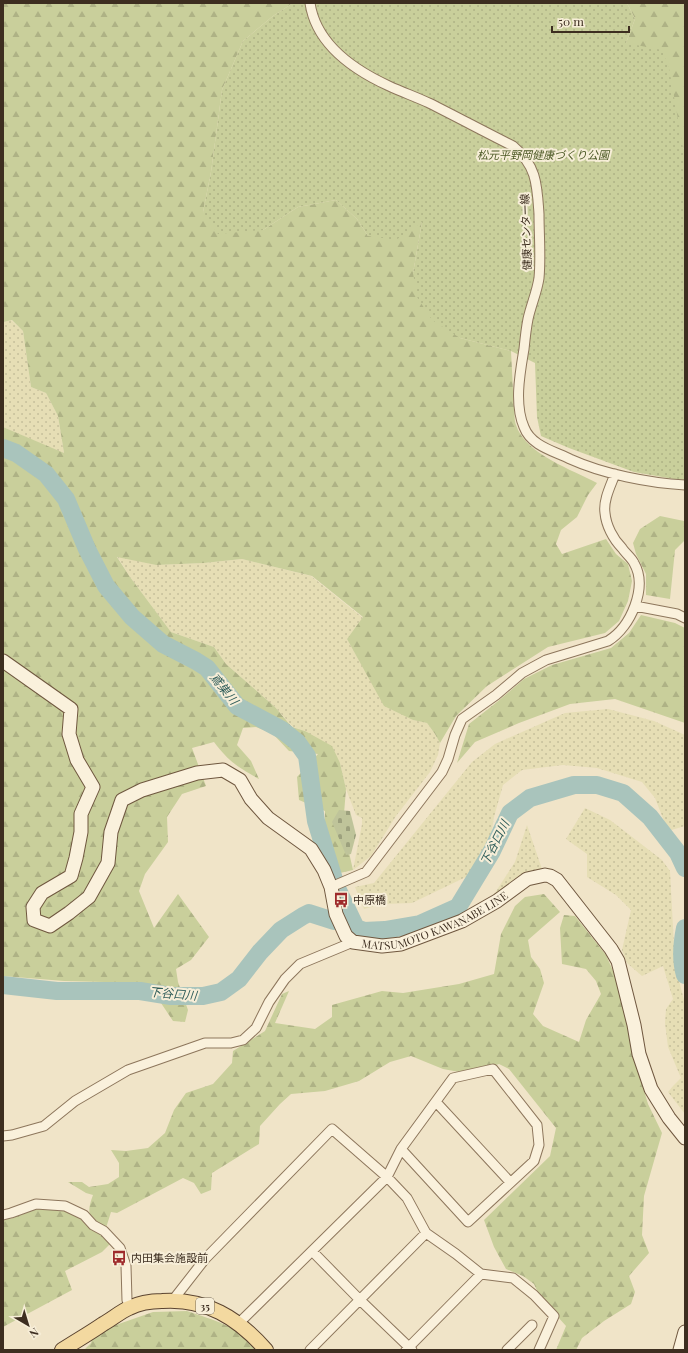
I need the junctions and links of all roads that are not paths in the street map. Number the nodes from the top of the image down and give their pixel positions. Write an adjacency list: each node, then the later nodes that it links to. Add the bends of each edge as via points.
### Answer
1 (310, 3): 2 (street, 健康センター線, via 321,32 330,46 347,61 389,86 427,102 513,146 529,162 533,170 536,191 540,256 539,280 528,319 519,384 524,428 538,444 552,452)
2 (615, 474): 3 (street, 健康センター線); 4 (street, via 604,512 609,529 633,562 638,574)
3 (685, 485)
4 (635, 606): 5 (street); 7 (street, via 616,636 608,641 546,660 522,673 462,719 442,772 366,872)
5 (685, 618)
6 (3, 661): 7 (main road, MATSUMOTO KAWANABE LINE, via 71,709 69,734 77,760 93,787 81,814 76,858 71,876 42,893 33,907 34,920 50,926 88,897 108,863 111,832 122,800 178,778 223,770 240,780 251,799 268,818 310,849)
7 (332, 887): 8 (main road, MATSUMOTO KAWANABE LINE, via 336,914)
8 (349, 939): 10 (street, via 300,964 285,979 269,1002 256,1028 243,1040 231,1043 205,1043 128,1070 75,1101 44,1126); 11 (main road, MATSUMOTO KAWANABE LINE, via 382,946 401,944 462,921 497,901 527,879 545,875 557,880 618,961 639,1054 651,1089)
9 (436, 1102): 12 (street); 14 (street); 14 (street, via 453,1078 493,1069 537,1125 539,1145 534,1161)
10 (3, 1136)
11 (685, 1138)
12 (401, 1149): 13 (street); 14 (street, via 468,1222)
13 (387, 1177): 16 (street, via 407,1198); 17 (street); 19 (street, via 332,1128 205,1259)
14 (510, 1182)
15 (3, 1215): 21 (street, via 36,1204 65,1206 84,1215 120,1248 126,1266 127,1300)
16 (426, 1233): 18 (street); 20 (street)
17 (312, 1250): 20 (street); 22 (street)
18 (481, 1274): 25 (street); 30 (street, via 513,1278 552,1312 554,1316)
19 (173, 1300): 21 (main road, 35, via 152,1301); 22 (main road, 35, via 196,1303 218,1310)
20 (360, 1300): 25 (street); 28 (street)
21 (130, 1307): 26 (main road, 35)
22 (238, 1323): 27 (main road, 35)
23 (532, 1324): 29 (street)
24 (685, 1332): 31 (main road)
25 (409, 1349)
26 (62, 1350)
27 (266, 1350)
28 (310, 1350)
29 (506, 1350)
30 (539, 1350)
31 (680, 1350)

